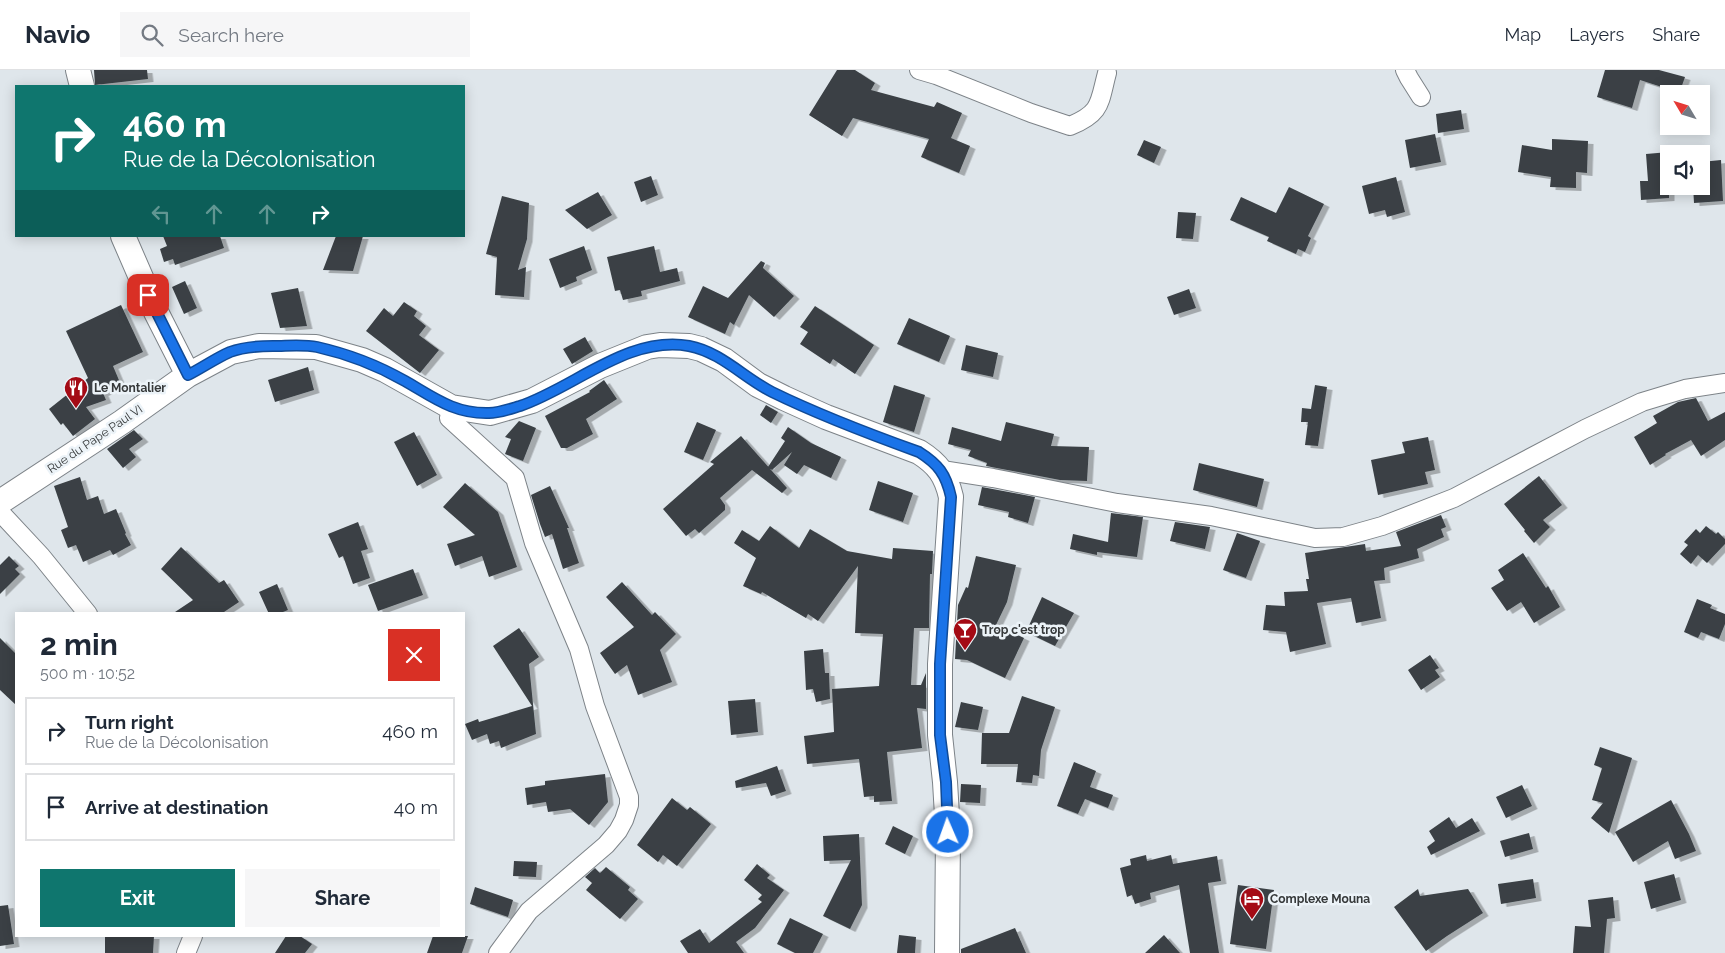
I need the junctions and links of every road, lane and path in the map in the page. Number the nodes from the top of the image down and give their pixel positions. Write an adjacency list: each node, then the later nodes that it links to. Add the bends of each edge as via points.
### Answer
1 (78, 70): 5 (street)
2 (919, 70): 4 (street, via 1070,126 1083,121 1096,110)
3 (1405, 70): 6 (street)
4 (1108, 73)
5 (82, 85)
6 (1421, 97)
7 (122, 237): 8 (street)
8 (188, 375): 10 (street, Rue du Pape Paul VI, via 231,352 259,346 316,347 362,360 392,373); 12 (street, Rue du Pape Paul VI)
9 (1725, 383): 11 (street, via 1685,388 1642,402 1454,498 1382,526 1343,537 1315,538 1211,516)
10 (451, 407): 11 (street, via 490,413 511,408 539,398 630,353 660,345 689,346 724,360 758,385 784,398 919,452); 17 (street, via 449,418 515,478 534,543 579,649 595,706 629,796 629,805 618,831 529,911)
11 (942, 470): 18 (street, via 951,497 940,664 940,735 948,832)
12 (0, 502)
13 (0, 512): 14 (street)
14 (86, 612)
15 (193, 937): 16 (street)
16 (186, 953)
17 (498, 953)
18 (947, 953)

